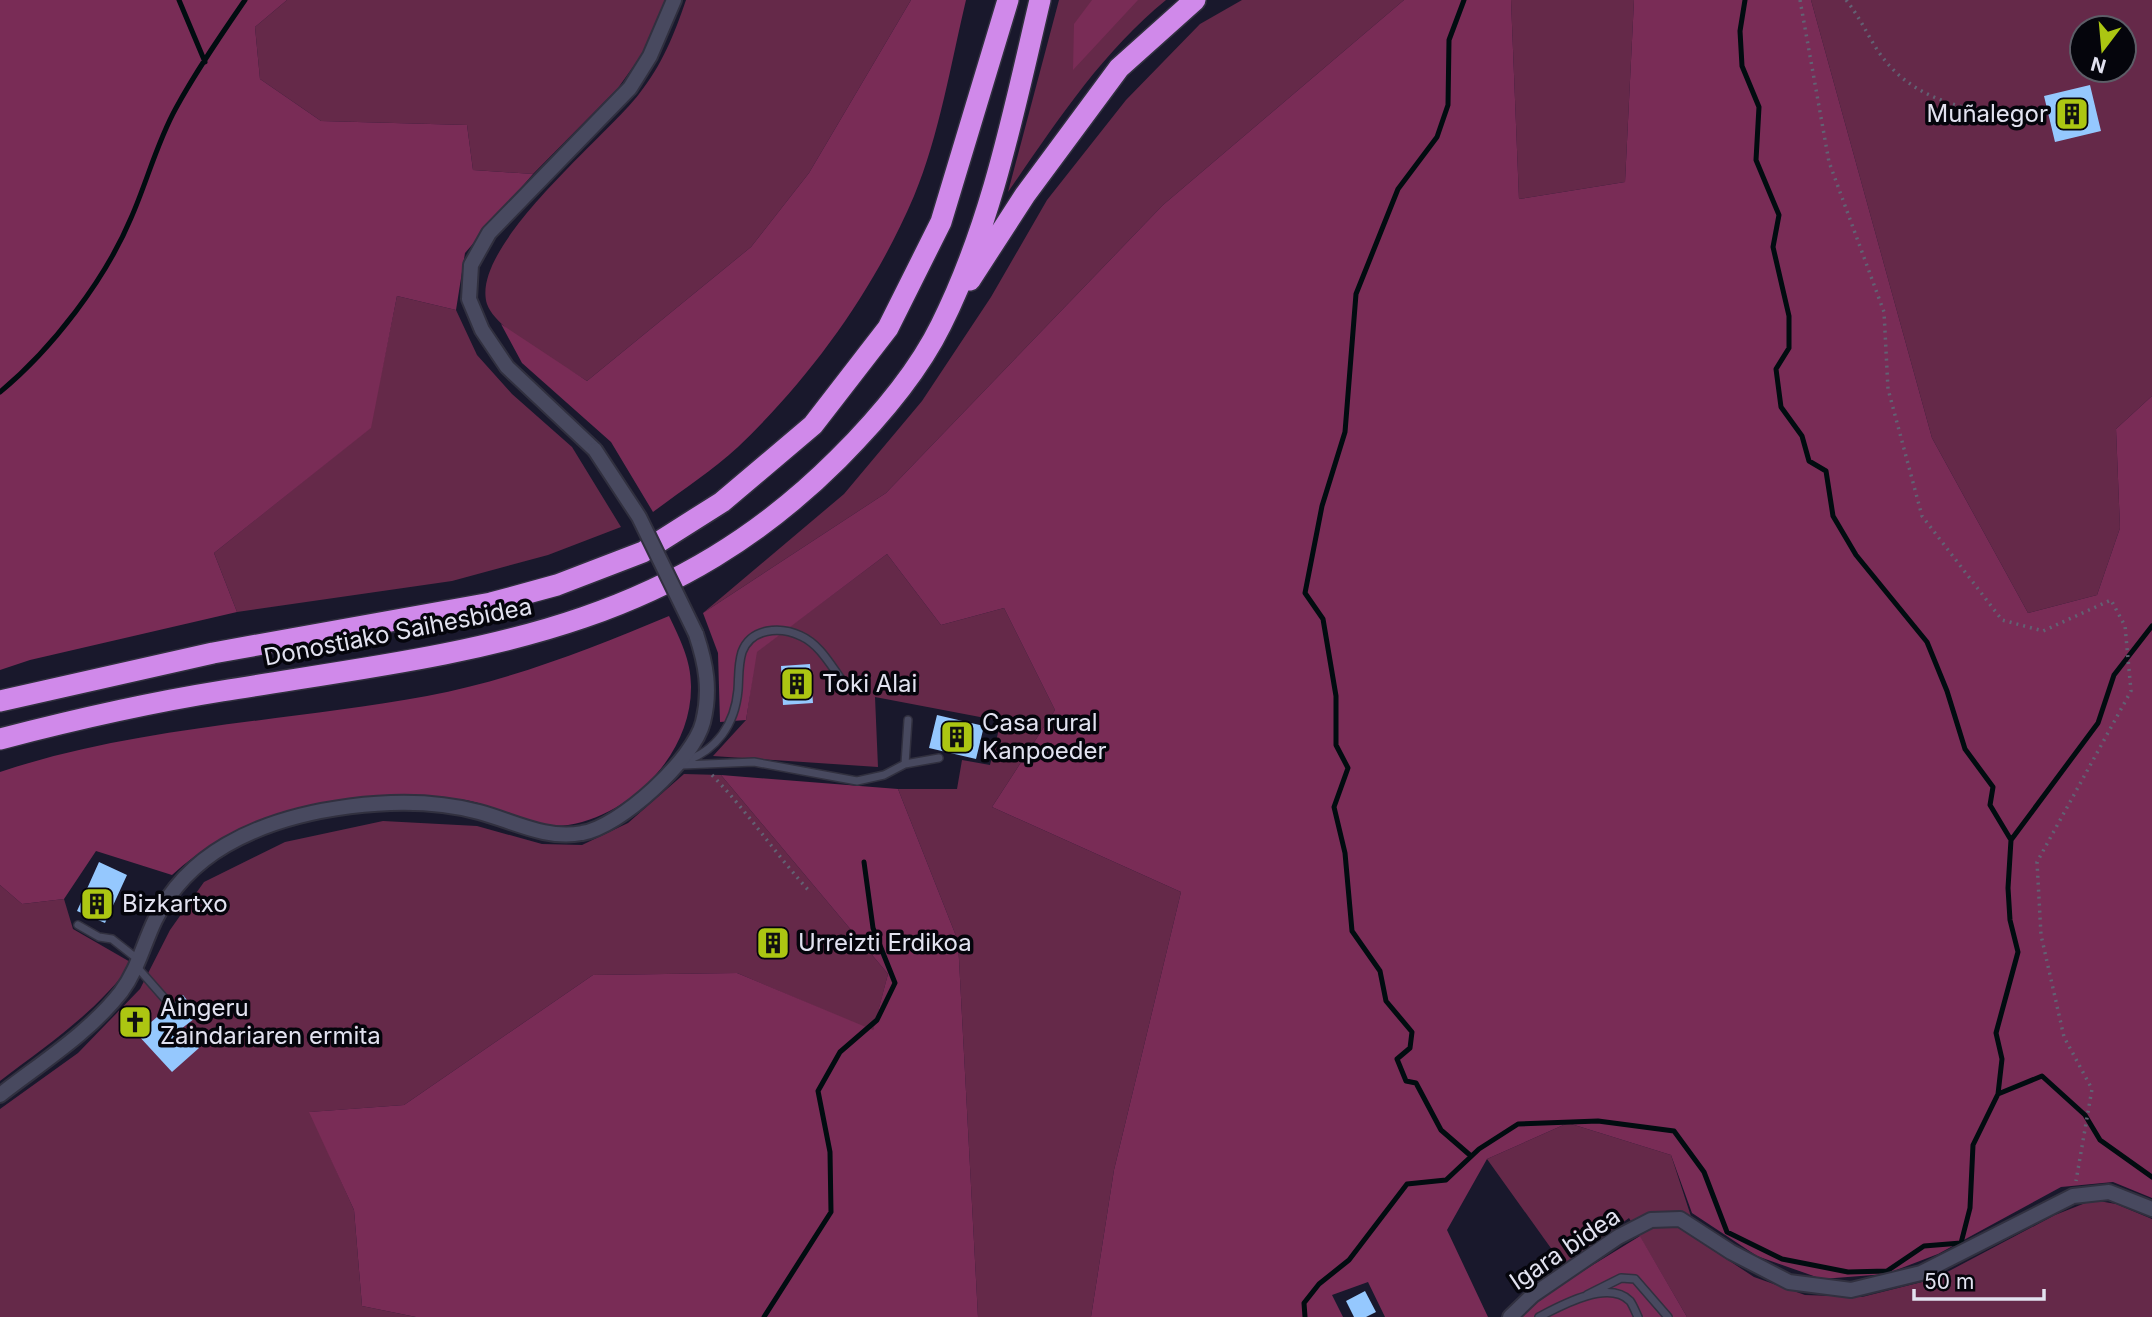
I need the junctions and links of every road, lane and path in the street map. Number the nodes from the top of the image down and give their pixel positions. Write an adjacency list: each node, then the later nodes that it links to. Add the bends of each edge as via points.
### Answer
1 (674, 0): 17 (street, bridge, via 650,56 630,88 489,233 471,265 469,299 482,330 507,367 595,450 639,517 696,634 706,664 708,694 703,725)
2 (999, 0): 8 (highway)
3 (1008, 0): 8 (highway, Donostiako Saihesbidea)
4 (1040, 0): 10 (highway, Donostiako Saihesbidea, via 990,199)
5 (1195, 0): 10 (highway, via 1119,68 1025,195)
6 (1800, 0): 24 (path, via 1829,162 1884,312 1888,389 1922,516 2002,620 2043,631 2110,600 2124,626 2131,691 2037,862 2041,935 2064,1037 2092,1089)
7 (1846, 0): 9 (path, via 1879,53 1931,98 1966,109)
8 (979, 97): 12 (highway, Donostiako Saihesbidea, via 941,222 888,328 813,425 722,502 643,552 491,603 213,653)
9 (2036, 120)
10 (940, 326): 14 (highway, Donostiako Saihesbidea, via 875,419 795,500 709,561 627,603 499,643 216,692)
11 (841, 679): 17 (lane, via 824,654 803,636 767,630 751,637 738,670 737,702 726,733 704,752)
12 (0, 701)
13 (908, 720): 16 (lane)
14 (0, 739)
15 (939, 758): 16 (lane)
16 (905, 764): 17 (lane, via 857,781 754,762)
17 (676, 765): 21 (street, via 633,807 608,824 582,833 553,834 447,806 378,804 318,813 256,832 229,843 189,872 155,921)
18 (710, 774): 19 (path, via 742,806 771,850)
19 (811, 893)
20 (78, 925): 21 (lane, via 112,939)
21 (139, 964): 22 (lane); 23 (street, via 120,993 83,1030)
22 (166, 1000)
23 (0, 1094)
24 (2073, 1196): 25 (street, Igara bidea, via 2109,1192); 27 (street, Igara bidea, via 1932,1268 1851,1290 1789,1282 1680,1219 1651,1220 1533,1295)
25 (2152, 1209)
26 (1577, 1300): 28 (lane); 29 (lane, via 1613,1293 1630,1301); 30 (lane, via 1606,1283 1636,1279)
27 (1510, 1317)
28 (1539, 1317)
29 (1637, 1317)
30 (1668, 1317)

